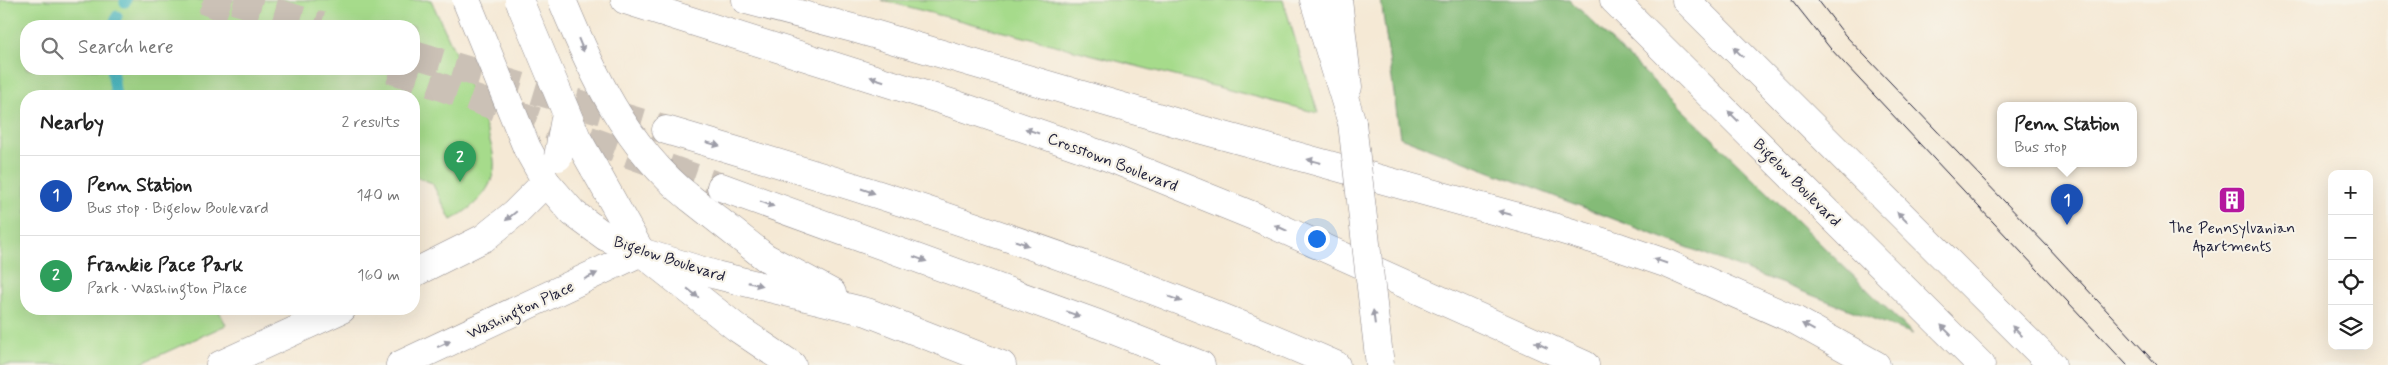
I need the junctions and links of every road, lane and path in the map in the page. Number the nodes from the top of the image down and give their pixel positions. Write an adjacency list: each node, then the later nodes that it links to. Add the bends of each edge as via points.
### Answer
1 (466, 0): 13 (main road, Bigelow Boulevard, bridge, via 527,148)
2 (520, 0): 10 (main road, bridge)
3 (562, 0): 17 (main road, one-way to 17, bridge, via 587,62 635,142 670,182 765,257)
4 (625, 0): 26 (main road, Crosstown Boulevard, one-way to 4, via 1256,217 1108,157 954,104)
5 (746, 0): 27 (main road, one-way to 5, via 1795,320 1668,264 1619,247)
6 (1314, 0): 11 (main road)
7 (1338, 0): 11 (main road)
8 (1614, 0): 28 (main road, Bigelow Boulevard, one-way to 8)
9 (1686, 0): 29 (main road, one-way to 9)
10 (566, 113): 13 (main road, bridge, via 558,157); 15 (main road, bridge)
11 (1352, 123): 25 (main road, one-way to 11, bridge)
12 (666, 130): 24 (main road, one-way to 24, via 818,174 1053,254 1239,322)
13 (546, 182): 15 (main road, Bigelow Boulevard, via 580,218 606,237); 16 (main road, one-way to 16, via 484,238)
14 (721, 187): 23 (main road, one-way to 23, via 1098,324)
15 (640, 252): 17 (main road, Bigelow Boulevard, one-way to 17, via 716,275); 20 (main road, Washington Place, one-way to 15); 21 (main road, one-way to 21, via 737,328)
16 (420, 271)
17 (867, 312): 22 (main road, Bigelow Boulevard)
18 (329, 315): 19 (main road)
19 (220, 365)
20 (400, 365)
21 (792, 365)
22 (1002, 365)
23 (1200, 365)
24 (1336, 365)
25 (1380, 365)
26 (1585, 365)
27 (1876, 365)
28 (1981, 365)
29 (2052, 365)

